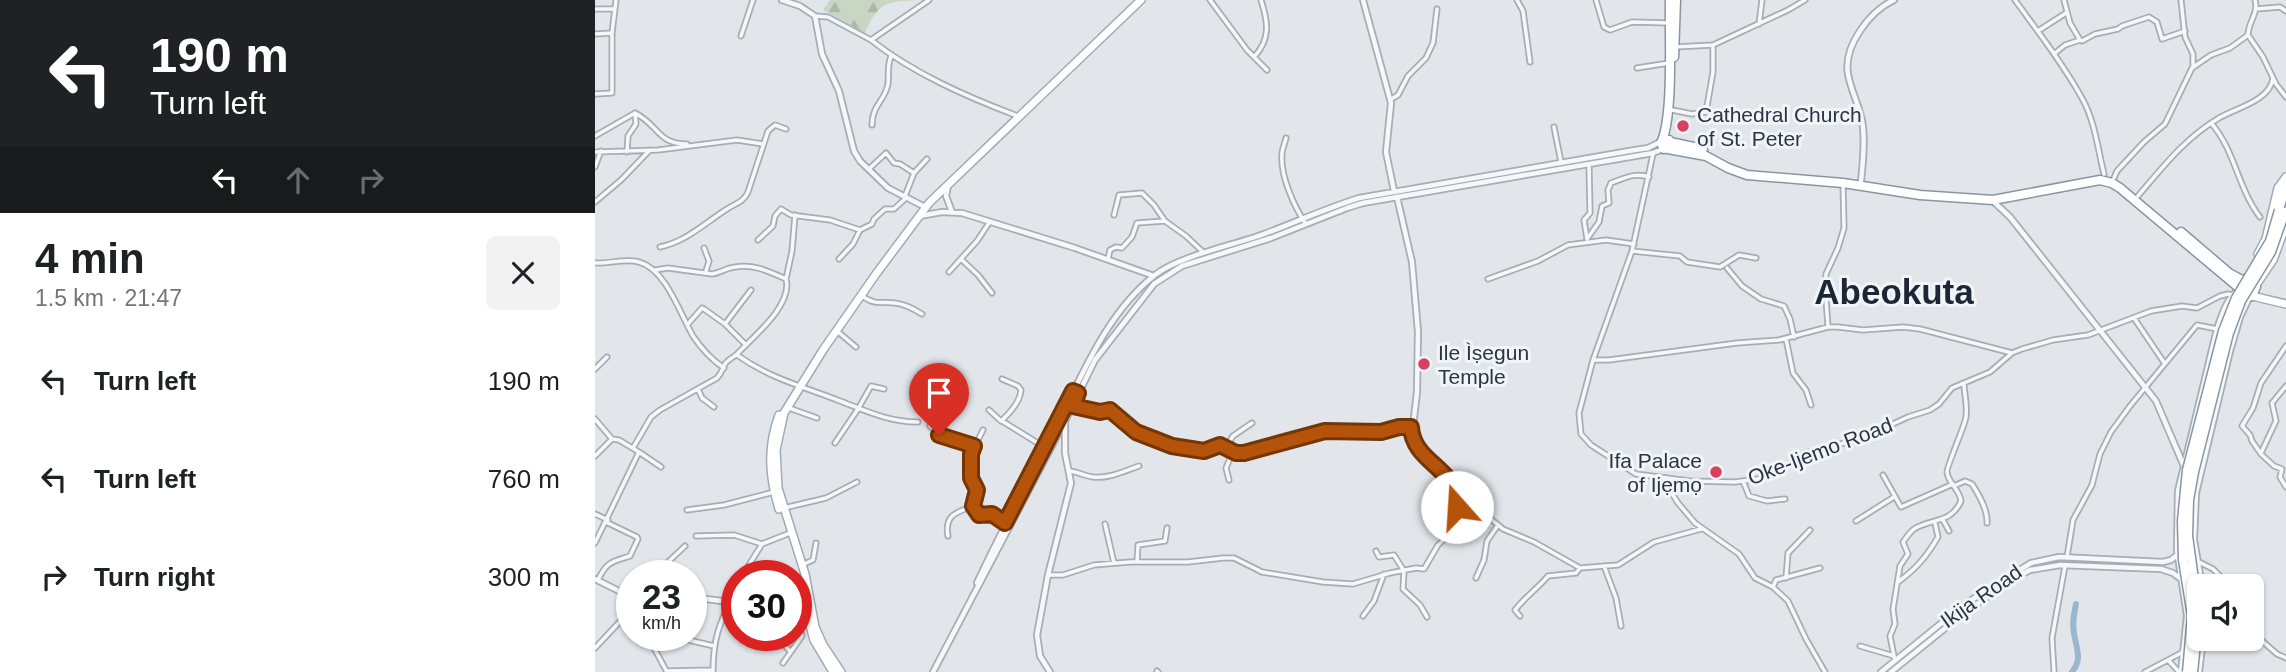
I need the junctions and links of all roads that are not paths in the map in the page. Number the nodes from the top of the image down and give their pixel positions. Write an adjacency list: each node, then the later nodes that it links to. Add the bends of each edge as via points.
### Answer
1 (616, 0): 23 (street)
2 (753, 0): 36 (street)
3 (782, 0): 21 (street)
4 (929, 0): 37 (street)
5 (1135, 0): 55 (main road)
6 (1141, 0): 82 (main road)
7 (1210, 0): 43 (street)
8 (1261, 0): 43 (street, via 1268,30)
9 (1363, 0): 52 (street)
10 (1517, 0): 44 (street)
11 (1597, 0): 29 (street, via 1604,27 1610,30 1632,22)
12 (1670, 0): 29 (highway)
13 (1676, 0): 40 (highway)
14 (1762, 0): 30 (street)
15 (1805, 0): 30 (street)
16 (1894, 0): 81 (street, via 1864,25 1848,65 1863,127)
17 (2015, 0): 31 (street)
18 (2064, 0): 27 (street)
19 (2181, 0): 32 (street)
20 (2255, 0): 25 (street)
21 (801, 3): 28 (street)
22 (595, 9): 23 (street)
23 (614, 9): 33 (street)
24 (1437, 9): 52 (street, via 1433,43 1426,58)
25 (2256, 9): 26 (street, via 2280,7); 35 (street)
26 (2286, 11)
27 (2066, 13): 31 (street); 38 (street)
28 (815, 16): 37 (street, via 828,16); 75 (street, via 849,138)
29 (1669, 23): 45 (highway)
30 (1759, 24): 39 (street)
31 (2038, 31): 41 (street)
32 (2185, 31): 38 (street, via 2162,39 2157,22 2149,17); 47 (street, via 2193,54)
33 (612, 33): 34 (street); 50 (street, via 612,93)
34 (595, 34)
35 (2248, 35): 47 (street); 49 (street)
36 (741, 36)
37 (871, 40): 42 (street)
38 (2080, 40): 41 (street)
39 (1713, 45): 40 (street); 53 (street, via 1706,112)
40 (1675, 47): 53 (highway)
41 (2054, 54): 77 (street, via 2087,110)
42 (891, 56): 55 (street, via 980,102); 57 (street, via 887,86)
43 (1254, 57): 48 (street)
44 (1531, 62)
45 (1669, 63): 46 (street); 63 (highway)
46 (1637, 68)
47 (2192, 68): 80 (street, via 2165,124)
48 (1267, 70)
49 (2273, 78): 51 (street); 56 (street, via 2264,93)
50 (595, 94)
51 (2286, 97)
52 (1390, 100): 85 (street, via 1386,152)
53 (1672, 110): 63 (highway)
54 (635, 113): 60 (street); 64 (street, via 671,143); 68 (street)
55 (1016, 115): 91 (main road)
56 (2211, 122): 86 (street, via 2169,157); 98 (street, via 2224,137 2239,179)
57 (872, 125)
58 (1554, 127): 72 (street)
59 (786, 128): 62 (street, via 771,127)
60 (595, 136)
61 (1286, 138): 99 (street, via 1281,156 1285,177)
62 (764, 144): 64 (street, via 737,140); 109 (street, via 744,200 674,244)
63 (1666, 144): 69 (street); 72 (street); 81 (highway, via 1708,151 1748,169); 83 (highway, via 1747,174)
64 (699, 145): 65 (street)
65 (650, 150): 68 (street); 90 (street)
66 (601, 151): 67 (street); 68 (street); 70 (street)
67 (595, 152)
68 (627, 152)
69 (1653, 153): 73 (street); 78 (street, Oke-Ijemo Road)
70 (596, 159): 74 (street)
71 (927, 159): 76 (street)
72 (1561, 163): 85 (street)
73 (1589, 164): 85 (street); 107 (street, via 1590,213 1584,220)
74 (595, 167)
75 (869, 169): 76 (street, via 886,153); 87 (street, via 888,188)
76 (914, 173): 87 (street)
77 (2103, 174): 80 (highway); 81 (highway, via 1993,195)
78 (1649, 177): 107 (street, via 1640,174 1611,183 1609,204 1602,206 1599,222); 108 (street, Oke-Ijemo Road)
79 (2286, 177): 125 (main road, via 2278,188 2266,239)
80 (2114, 178): 86 (highway)
81 (1861, 181)
82 (950, 182): 93 (street, via 946,196); 96 (main road)
83 (1843, 183): 89 (highway, via 1890,192); 136 (street, via 1844,228 1826,274)
84 (2286, 185): 92 (highway)
85 (1395, 194): 99 (street, via 1340,204); 102 (street); 173 (street, via 1412,262 1418,332)
86 (2138, 196): 125 (highway, via 2229,272)
87 (906, 197): 91 (street); 104 (street)
88 (2009, 198): 89 (highway); 97 (street); 125 (highway, via 2105,180)
89 (1993, 200): 97 (street)
90 (595, 202)
91 (923, 206): 154 (main road)
92 (2283, 209): 284 (highway, bridge, via 2223,331 2187,470 2183,561 2192,616); 285 (highway, bridge, via 2271,252 2241,301 2229,333 2194,471 2188,536 2199,616)
93 (952, 212): 96 (street); 101 (street)
94 (795, 215): 104 (street); 106 (street, via 781,209); 123 (street)
95 (1114, 215): 100 (street, via 1119,195 1142,193)
96 (918, 216): 129 (main road)
97 (2010, 217): 138 (street)
98 (2260, 217)
99 (1302, 218): 102 (street); 112 (street)
100 (1165, 220): 112 (street); 116 (street, via 1137,223 1132,237 1122,248 1110,250)
101 (989, 223): 115 (street); 116 (street)
102 (1306, 224): 159 (street, via 1173,271 1154,284)
103 (2286, 225): 105 (main road)
104 (860, 230): 114 (street)
105 (2285, 233): 126 (main road)
106 (758, 240)
107 (1587, 241): 108 (street); 124 (street)
108 (1634, 244): 111 (street, Oke-Ijemo Road)
109 (660, 247)
110 (704, 248): 120 (street, via 709,261)
111 (1632, 251): 113 (street, via 1720,267 1739,255); 148 (street, Oke-Ijemo Road)
112 (1204, 254): 122 (street)
113 (1756, 258)
114 (839, 259)
115 (961, 259): 121 (street); 128 (street)
116 (1108, 259): 122 (street)
117 (595, 263): 119 (street, via 641,262)
118 (1727, 268): 140 (street, via 1761,299 1784,306)
119 (655, 270): 120 (street); 134 (street)
120 (706, 271): 123 (street, via 753,266)
121 (949, 272)
122 (1154, 276): 159 (street, via 1124,308 1089,358)
123 (786, 279): 142 (street, via 788,289 773,316)
124 (1488, 279)
125 (2239, 286): 126 (highway, via 2251,279); 130 (highway, via 2241,295); 133 (street, via 2197,307 2169,308); 137 (street)
126 (2256, 286): 130 (highway); 131 (main road, via 2259,292)
127 (751, 290): 135 (street)
128 (992, 293)
129 (861, 295): 132 (street, via 877,303 905,305); 139 (main road)
130 (2251, 296): 131 (main road); 231 (street, via 2240,317 2199,472 2194,521)
131 (2286, 303)
132 (922, 314)
133 (2134, 318): 138 (street); 149 (street)
134 (687, 324): 135 (street, via 702,308); 150 (street, via 701,347)
135 (726, 324): 142 (street)
136 (1828, 327): 140 (street); 145 (street, via 1912,328)
137 (2217, 329): 149 (street, via 2197,325); 185 (street)
138 (2100, 330): 145 (street); 156 (street)
139 (837, 331): 144 (street); 154 (main road)
140 (1794, 337): 141 (street)
141 (1786, 338): 148 (street); 160 (street, via 1793,373)
142 (745, 344): 146 (street)
143 (2286, 346): 183 (street, via 2261,383 2242,426)
144 (856, 347)
145 (2012, 353): 153 (street, Oke-Ijemo Road, via 1996,368)
146 (737, 355): 150 (street); 154 (street, via 760,371)
147 (607, 357): 151 (street)
148 (1593, 360): 190 (street, Oke-Ijemo Road, via 1579,413 1581,434 1636,474)
149 (2165, 364): 156 (street)
150 (724, 368): 157 (street)
151 (595, 369)
152 (1002, 379): 168 (street, via 1018,386 1021,395)
153 (1964, 383): 193 (street, Oke-Ijemo Road, via 1952,388 1935,407 1875,434 1805,453 1776,471); 195 (street, via 1966,420 1947,468)
154 (797, 386): 163 (main road); 164 (street); 197 (main road, via 772,438 769,461)
155 (2286, 386): 183 (street, via 2271,403 2276,421)
156 (2145, 388): 185 (street, via 2161,411); 225 (street, via 2100,454 2095,479 2073,520)
157 (698, 389): 162 (street); 180 (street, via 651,417)
158 (884, 389): 164 (street, via 871,386)
159 (1075, 392): 161 (street); 178 (street)
160 (1811, 405)
161 (1073, 406): 169 (street); 179 (street, via 1110,410 1136,432 1172,446 1204,451)
162 (714, 407)
163 (787, 407): 166 (street); 201 (main road, via 775,461)
164 (858, 409): 170 (street, via 892,421); 176 (street)
165 (989, 410): 168 (street)
166 (817, 418)
167 (595, 419): 175 (street)
168 (1002, 421): 178 (street)
169 (1065, 421): 188 (street); 256 (street)
170 (918, 422)
171 (1252, 423): 179 (street)
172 (930, 426): 177 (street, via 939,435)
173 (1411, 427): 181 (street, via 1381,432 1325,431 1253,452); 192 (street, via 1422,454)
174 (983, 430): 177 (street)
175 (613, 439): 180 (street); 184 (street)
176 (835, 443)
177 (974, 446): 200 (street, via 971,478 977,490)
178 (1046, 446): 207 (street)
179 (1226, 447): 181 (street)
180 (633, 448): 182 (street)
181 (1233, 451): 191 (street, via 1226,468)
182 (639, 452): 187 (street); 205 (street)
183 (2261, 453): 196 (street, via 2283,469 2280,477)
184 (595, 456)
185 (2183, 465): 224 (street)
186 (1139, 466): 188 (street, via 1096,478)
187 (661, 467)
188 (1070, 471): 242 (street)
189 (1883, 475): 198 (street)
190 (1659, 478): 193 (street, Oke-Ijemo Road); 213 (street)
191 (1229, 480)
192 (1452, 481): 211 (street, via 1473,496); 238 (street, via 1457,500 1447,537 1425,569)
193 (1743, 481): 199 (street, via 1749,496)
194 (857, 482): 201 (street, via 826,498)
195 (1953, 485): 198 (street, via 1901,507); 204 (street, via 1961,501); 209 (street, via 1972,484)
196 (2286, 487)
197 (774, 492): 201 (main road); 202 (street)
198 (1894, 497): 206 (street)
199 (1785, 499)
200 (973, 506): 207 (street, via 979,515 992,514); 218 (street, via 950,517)
201 (781, 509): 216 (main road)
202 (687, 510)
203 (595, 514): 205 (street)
204 (1943, 520): 208 (street); 215 (street)
205 (607, 521): 219 (street); 246 (street, via 638,540 629,556 613,561)
206 (1856, 521)
207 (1005, 523): 256 (street)
208 (1935, 523): 247 (street, via 1938,537 1930,551); 247 (street, via 1916,528 1904,541 1908,554)
209 (1987, 523)
210 (1105, 524): 233 (street)
211 (1498, 525): 236 (street); 243 (street, via 1487,541)
212 (1167, 528): 232 (street, via 1165,541 1138,545)
213 (1701, 528): 234 (street, via 1663,539 1618,565); 248 (street, via 1739,554 1758,581)
214 (1810, 530): 244 (street, via 1788,553)
215 (1949, 531)
216 (789, 533): 221 (street); 228 (main road); 229 (main road)
217 (696, 536): 221 (street, via 734,535)
218 (948, 536)
219 (595, 543)
220 (816, 543): 230 (street)
221 (762, 544): 227 (street)
222 (685, 546): 226 (street)
223 (1376, 551): 238 (street, via 1379,556 1394,555)
224 (2177, 554): 225 (street, Ikija Road, via 2164,562); 245 (street)
225 (2067, 557): 269 (street, Ikija Road, via 2039,560 2011,573)
226 (670, 560)
227 (752, 560)
228 (796, 560)
229 (800, 560)
230 (812, 560)
231 (2197, 561): 240 (street); 241 (street)
232 (1137, 562): 233 (street); 239 (street, via 1229,558 1262,572 1353,584)
233 (1114, 564): 242 (street)
234 (1605, 566): 236 (street); 258 (street)
235 (2065, 566): 245 (street, Ikija Road, via 2161,569); 281 (street, Ikija Road, via 2040,567 2015,578); 282 (street, via 2052,638)
236 (1580, 568): 252 (street, via 1576,573 1548,576 1516,607)
237 (1819, 568): 244 (street)
238 (1404, 571): 239 (street); 253 (street, via 1403,589)
239 (1384, 574): 251 (street)
240 (2200, 574)
241 (2218, 574)
242 (1048, 575): 278 (street, via 1037,635 1040,656)
243 (1476, 578)
244 (1786, 578): 248 (street, via 1776,580)
245 (2182, 579): 250 (street)
246 (597, 580): 249 (street)
247 (1898, 582): 269 (street, via 1891,636)
248 (1773, 587): 279 (street, via 1788,601)
249 (616, 589)
250 (2185, 599): 268 (street)
251 (1363, 616)
252 (1520, 616)
253 (1427, 617)
254 (812, 618): 276 (main road)
255 (721, 620): 262 (street)
256 (959, 622): 277 (street)
257 (616, 626): 264 (street)
258 (1621, 626)
259 (812, 628): 275 (main road)
260 (2264, 643): 270 (street)
261 (707, 644): 262 (street)
262 (714, 646): 273 (street)
263 (1860, 646): 269 (street)
264 (595, 648)
265 (657, 651): 274 (street)
266 (790, 651): 272 (street)
267 (2202, 651): 286 (street)
268 (2184, 652): 271 (street); 284 (street)
269 (1895, 658): 280 (street, Ikija Road)
270 (2286, 658)
271 (2169, 661): 283 (street); 284 (street)
272 (783, 663)
273 (713, 671): 274 (street)
274 (667, 672)
275 (833, 672)
276 (841, 672)
277 (933, 672)
278 (1050, 672)
279 (1825, 672)
280 (1881, 672)
281 (1891, 672)
282 (2054, 672)
283 (2145, 672)
284 (2182, 672)
285 (2193, 672)
286 (2199, 672)

